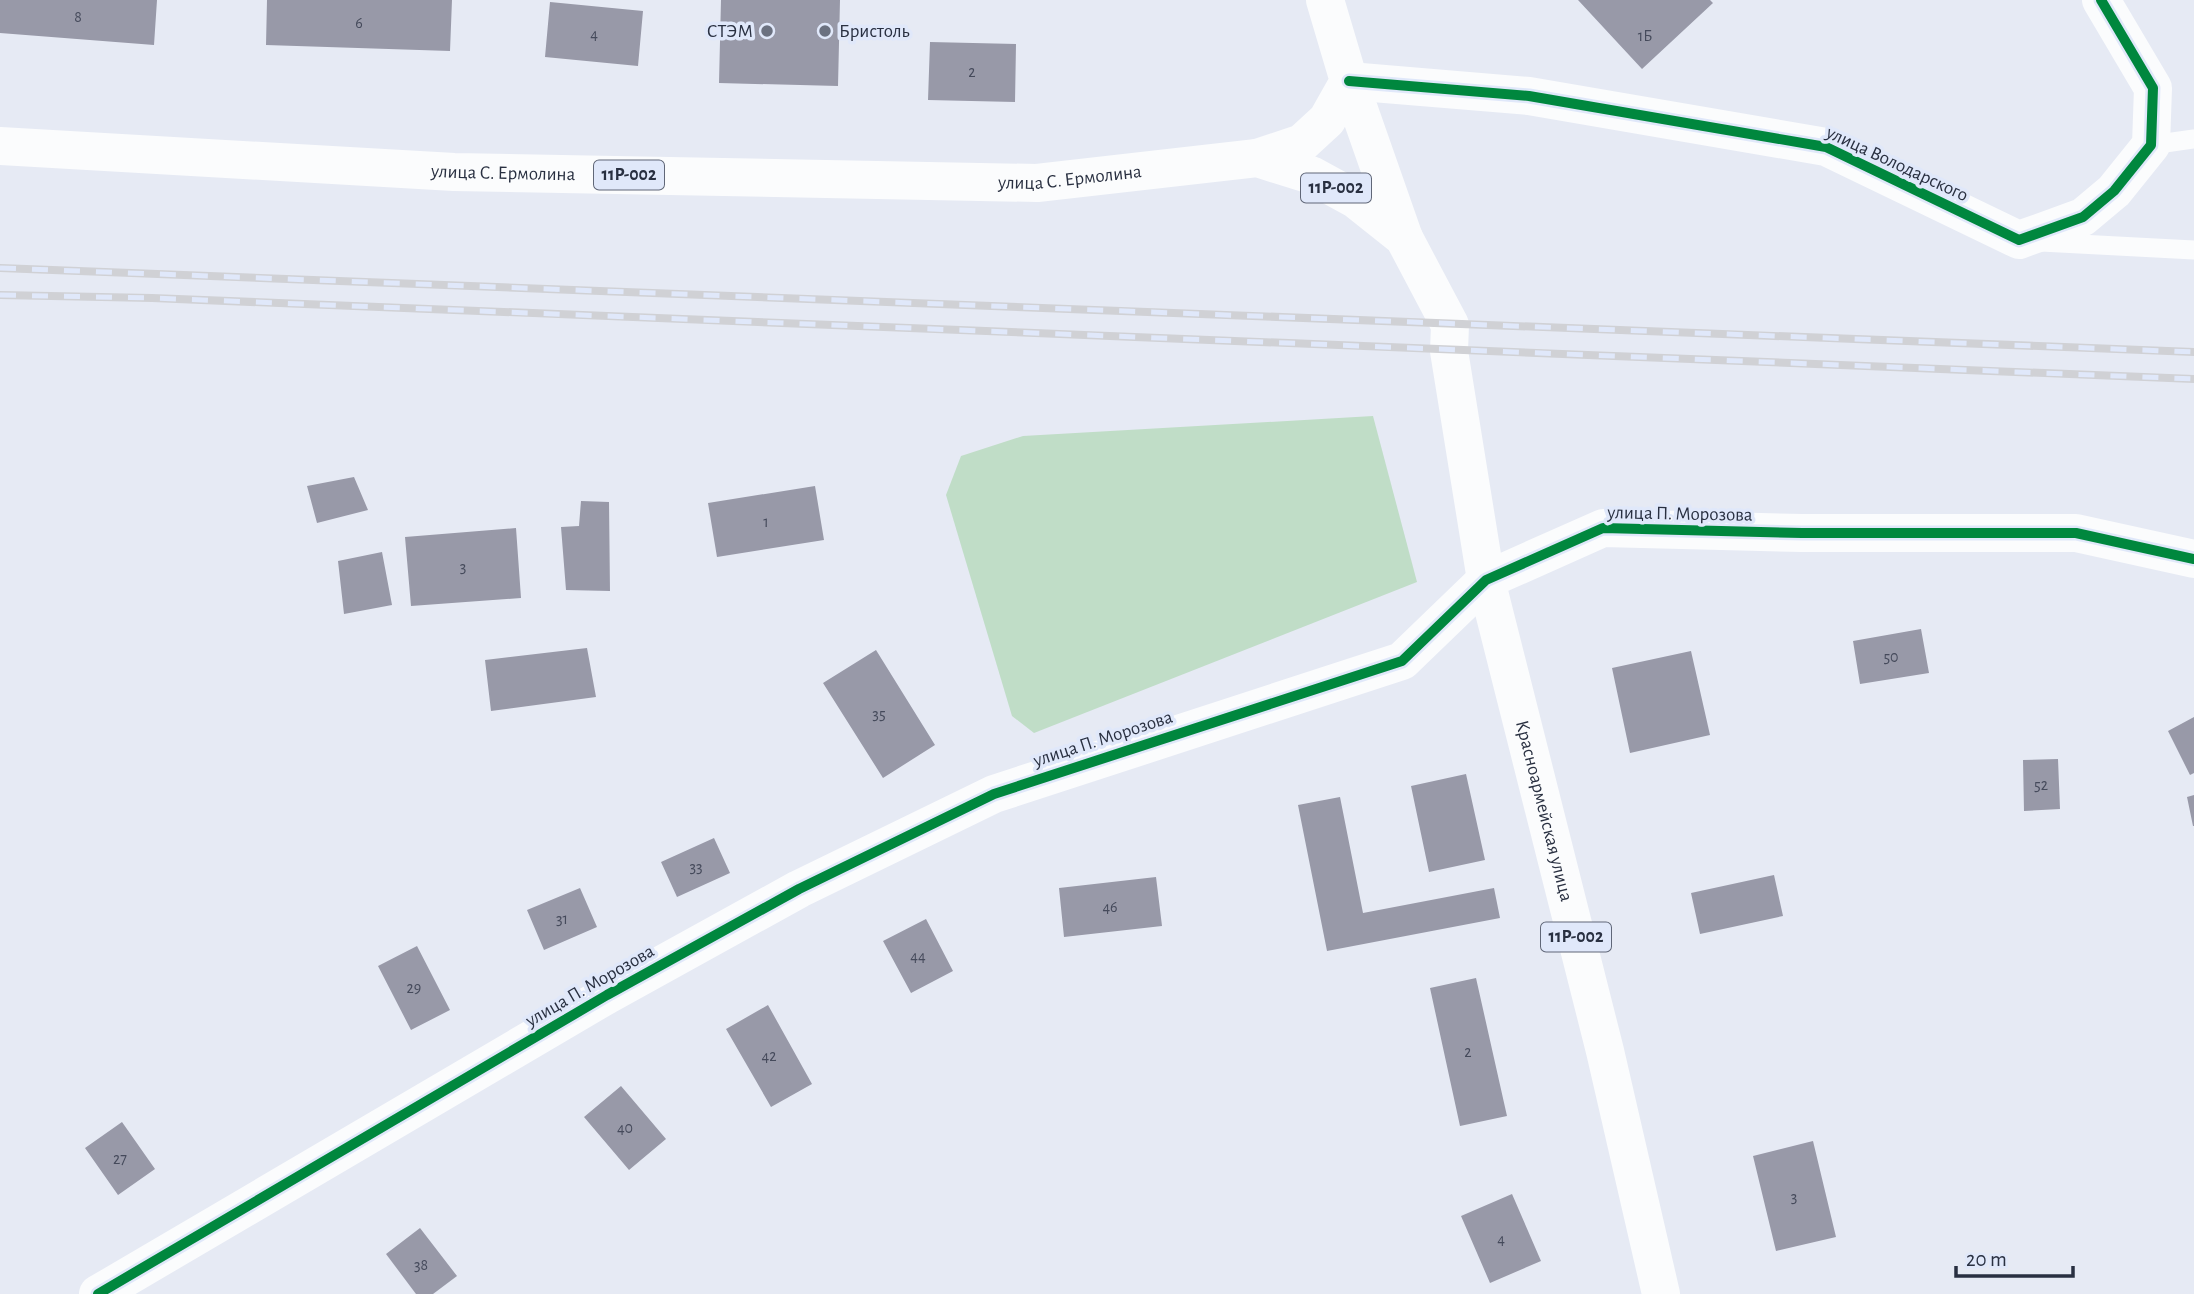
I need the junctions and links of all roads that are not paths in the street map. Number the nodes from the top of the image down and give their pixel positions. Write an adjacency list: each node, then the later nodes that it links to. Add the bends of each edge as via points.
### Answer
1 (1325, 0): 3 (street)
2 (2101, 0): 5 (street, via 2153,88)
3 (1349, 81): 7 (street, via 1328,120 1301,143); 8 (street); 9 (street, улица Володарского, via 1529,96 1826,146)
4 (2194, 139): 5 (lane)
5 (2151, 145): 9 (street, via 2114,191 2083,217)
6 (0, 146): 7 (street, улица С. Ермолина / 11Р-002, via 454,172 1037,183)
7 (1257, 158): 8 (street, 11Р-002, via 1311,175 1355,199)
8 (1404, 238): 12 (street, Красноармейская улица / 11Р-002, via 1450,325 1449,351)
9 (2019, 240): 10 (lane)
10 (2194, 250)
11 (2194, 559): 12 (street, улица П. Морозова, via 2076,533 1603,528)
12 (1486, 580): 13 (street, улица П. Морозова, via 1402,660 993,793 799,889 607,995); 14 (street, Красноармейская улица / 11Р-002)
13 (98, 1294)
14 (1661, 1294)

